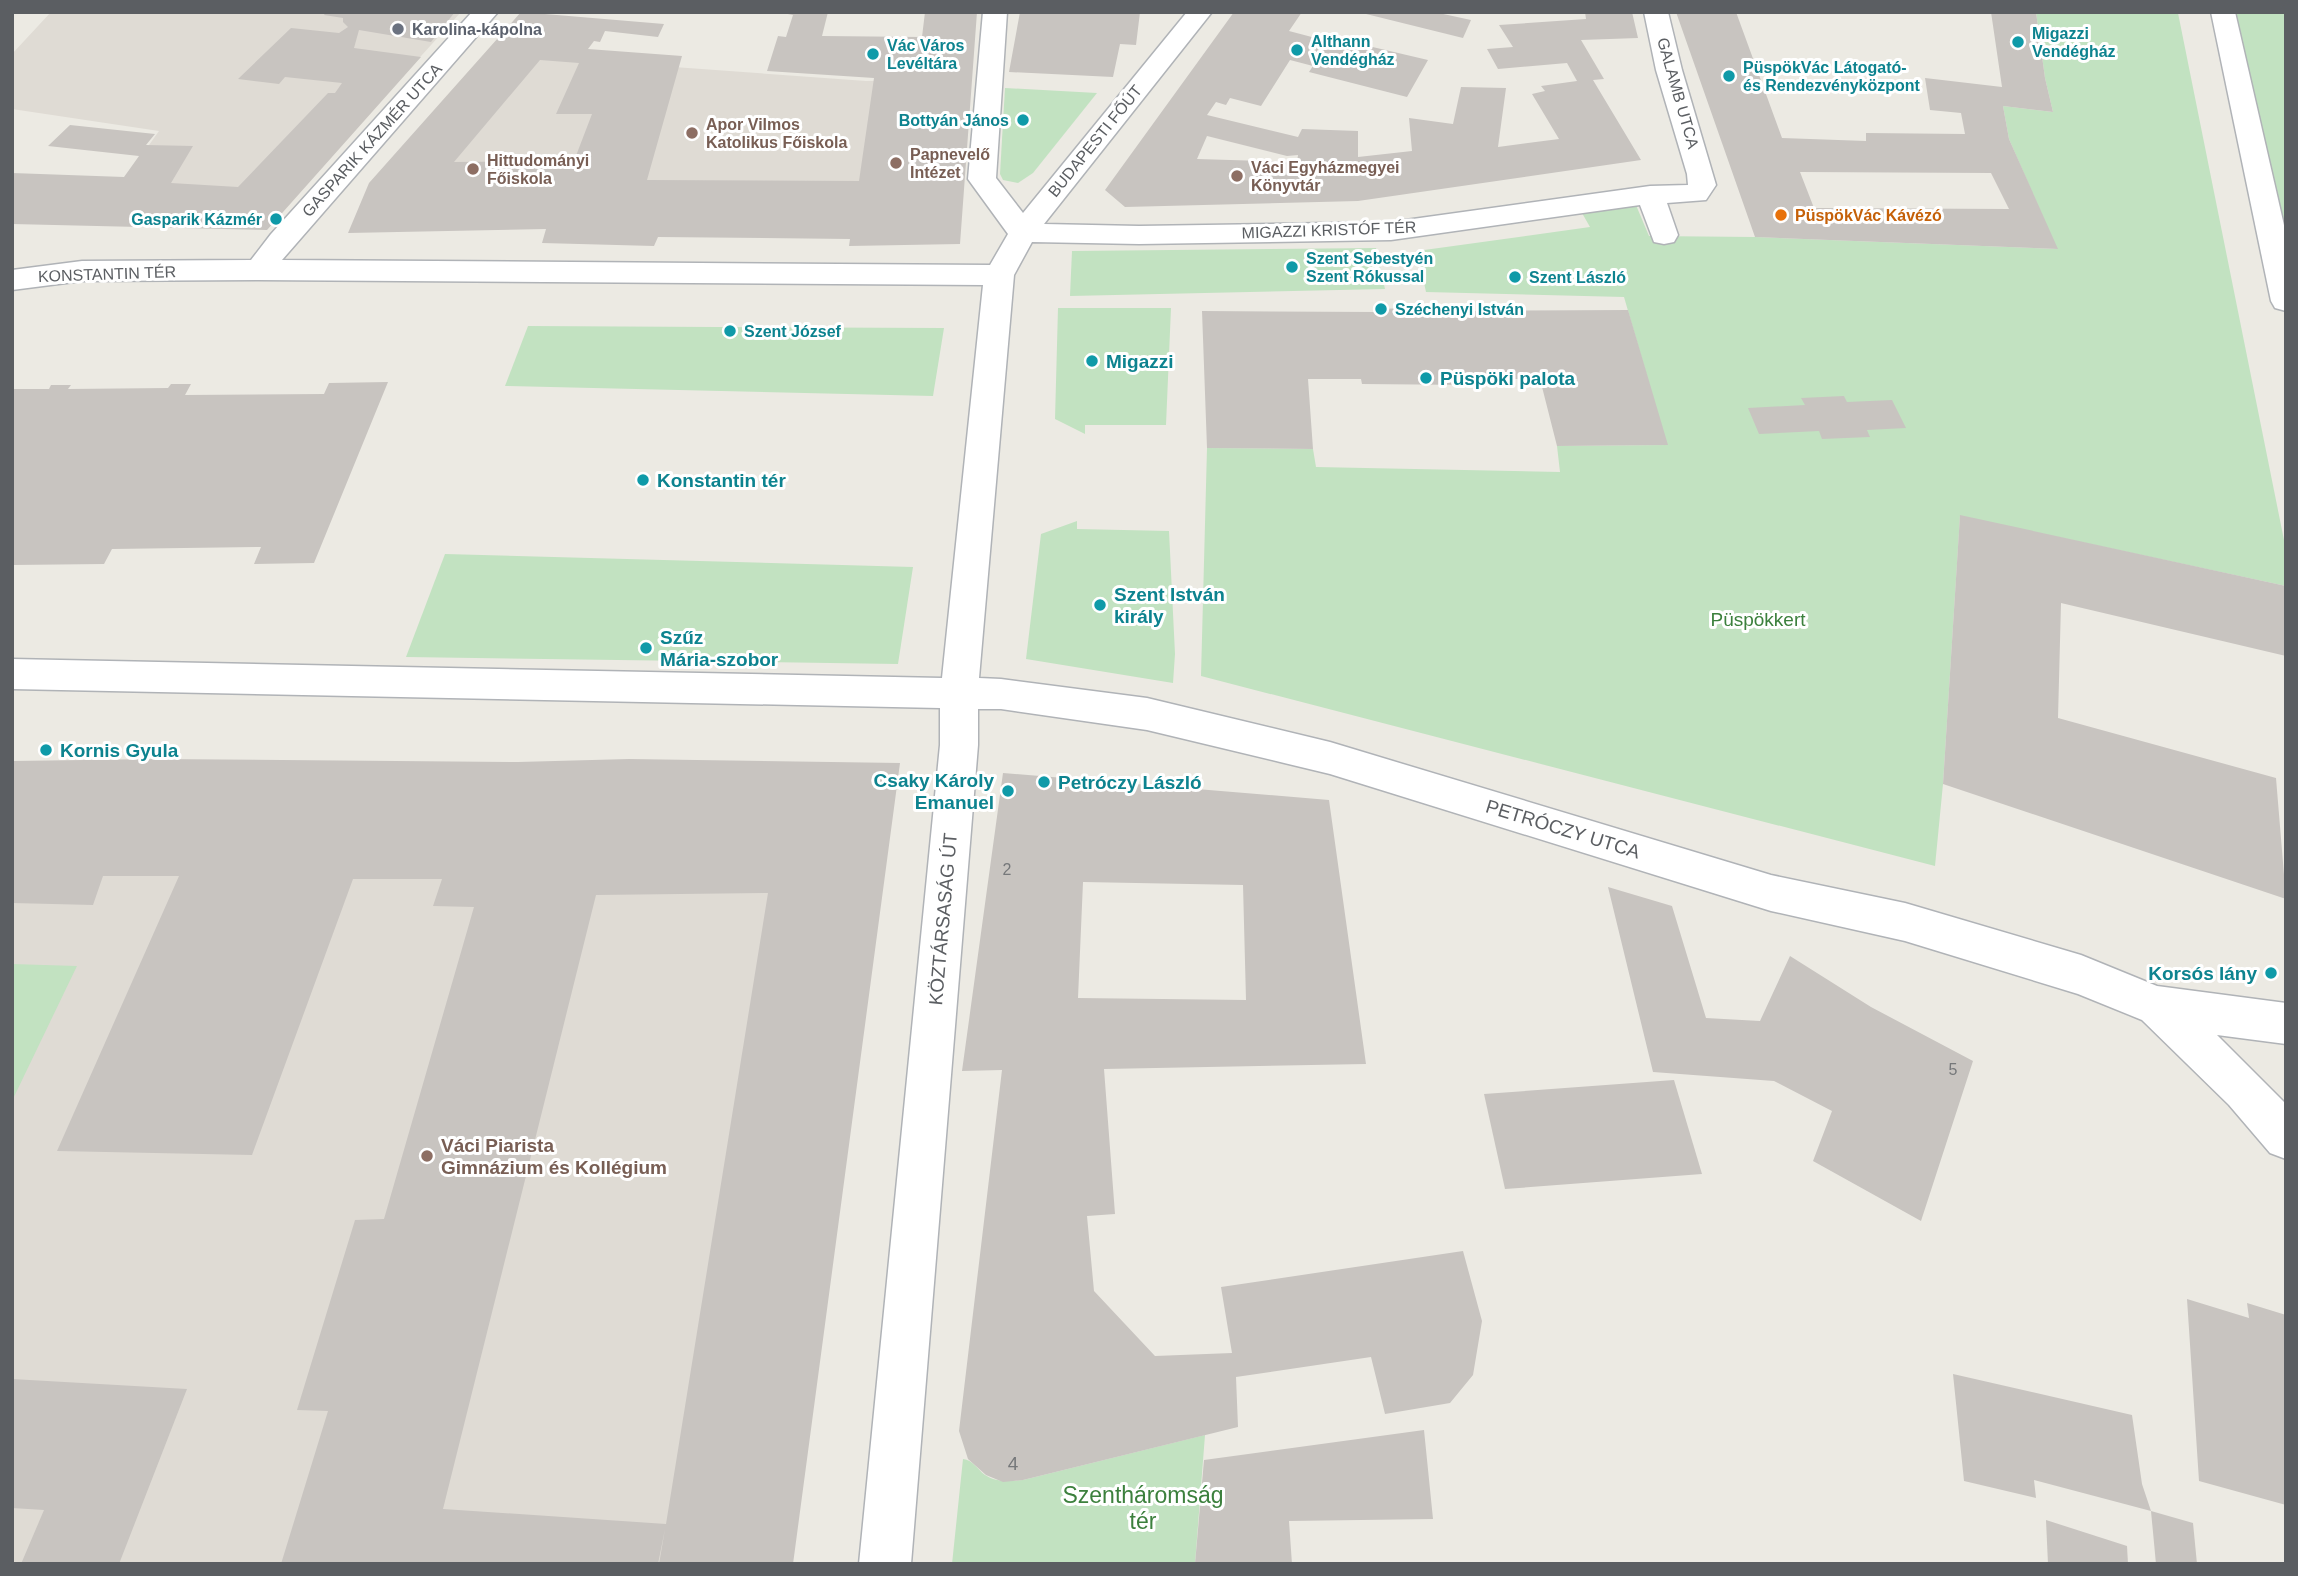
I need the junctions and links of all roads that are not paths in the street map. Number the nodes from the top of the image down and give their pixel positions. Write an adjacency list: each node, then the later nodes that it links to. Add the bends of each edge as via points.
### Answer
1 (486, 12): 10 (street, GASPARIK KÁZMÉR UTCA)
2 (995, 12): 8 (street, via 982,178)
3 (1199, 12): 8 (street, BUDAPESTI FŐÚT)
4 (1656, 12): 6 (street, GALAMB UTCA)
5 (2223, 12): 13 (street)
6 (1701, 174): 7 (street, MIGAZZI KRISTÓF TÉR, via 1702,185 1696,194)
7 (1650, 195): 8 (street, MIGAZZI KRISTÓF TÉR, via 1391,231); 9 (street)
8 (1023, 233): 11 (street, BUDAPESTI FŐÚT)
9 (1664, 235)
10 (259, 270): 11 (street, KONSTANTIN TÉR); 12 (street, KONSTANTIN TÉR, via 82,271)
11 (999, 275): 15 (street, KÖZTÁRSASÁG ÚT)
12 (12, 280)
13 (2286, 301)
14 (12, 674): 15 (street)
15 (959, 694): 16 (street, PETRÓCZY UTCA, via 1001,694 1147,714 1331,758 1771,893 1905,922 2081,975); 19 (street, KÖZTÁRSASÁG ÚT, via 959,745)
16 (2157, 1006): 17 (street, PETRÓCZY UTCA); 18 (street, PETRÓCZY UTCA)
17 (2286, 1024)
18 (2286, 1137)
19 (885, 1564)

